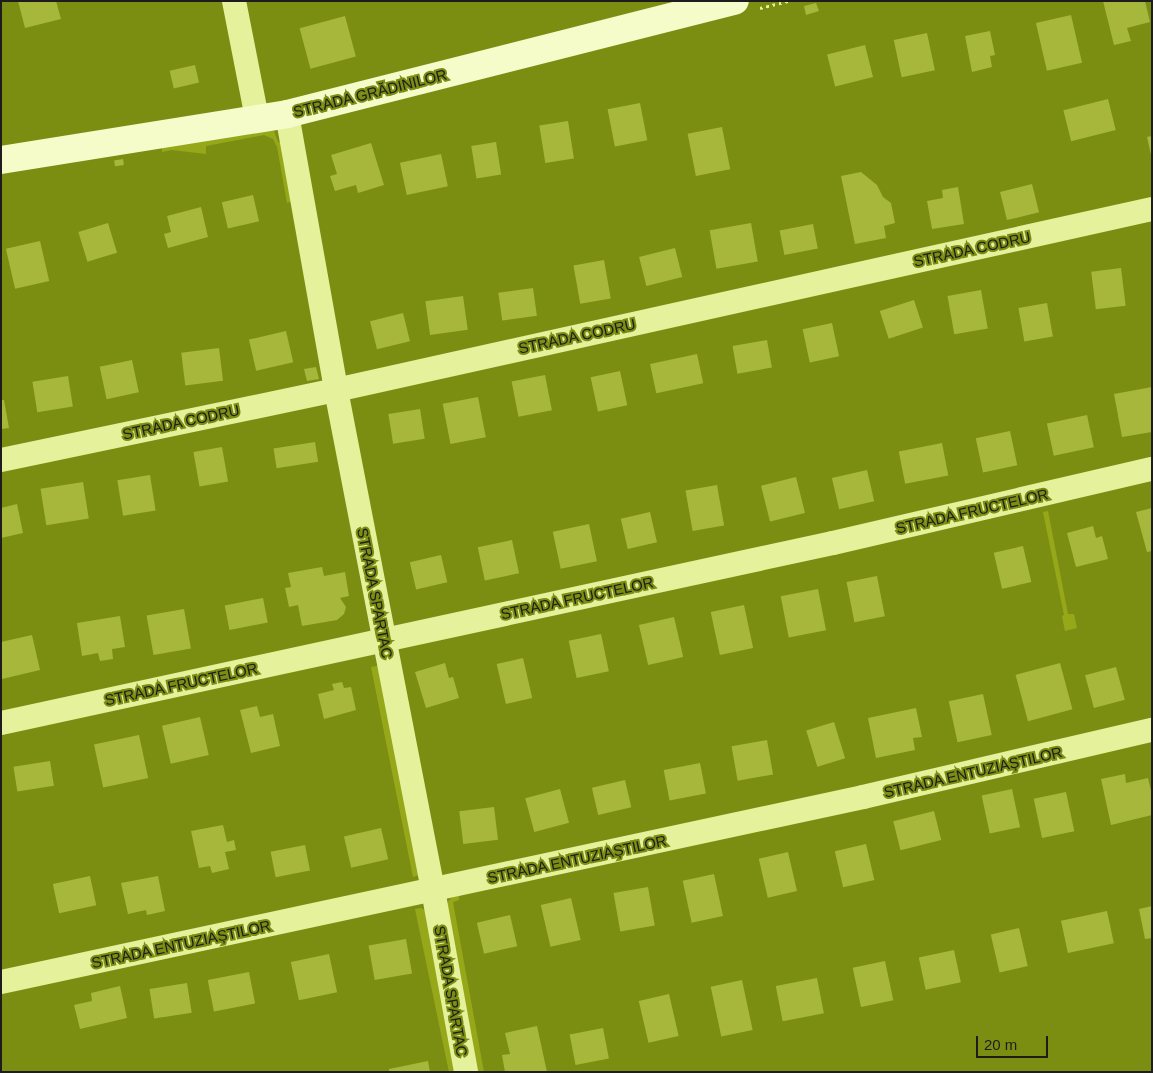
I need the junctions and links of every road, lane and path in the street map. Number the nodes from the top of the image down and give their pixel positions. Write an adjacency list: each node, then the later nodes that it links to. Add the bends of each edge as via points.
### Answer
1 (234, 1): 4 (street)
2 (735, 1): 3 (street, STRADA GRĂDINILOR)
3 (287, 114): 4 (street, STRADA GRĂDINILOR); 7 (street, STRADA SPARTAC)
4 (257, 118): 5 (street, STRADA GRĂDINILOR)
5 (1, 160)
6 (1152, 209): 7 (street, STRADA CODRU)
7 (336, 390): 8 (street, STRADA CODRU); 10 (street, STRADA SPARTAC)
8 (1, 460)
9 (1152, 470): 10 (street, STRADA FRUCTELOR, via 833,543)
10 (384, 639): 11 (street, STRADA FRUCTELOR); 13 (street, STRADA SPARTAC)
11 (1, 724)
12 (1152, 730): 13 (street, STRADA ENTUZIAȘTILOR, via 863,797)
13 (433, 890): 14 (street, STRADA ENTUZIAȘTILOR); 15 (street, STRADA SPARTAC)
14 (1, 982)
15 (466, 1072)

